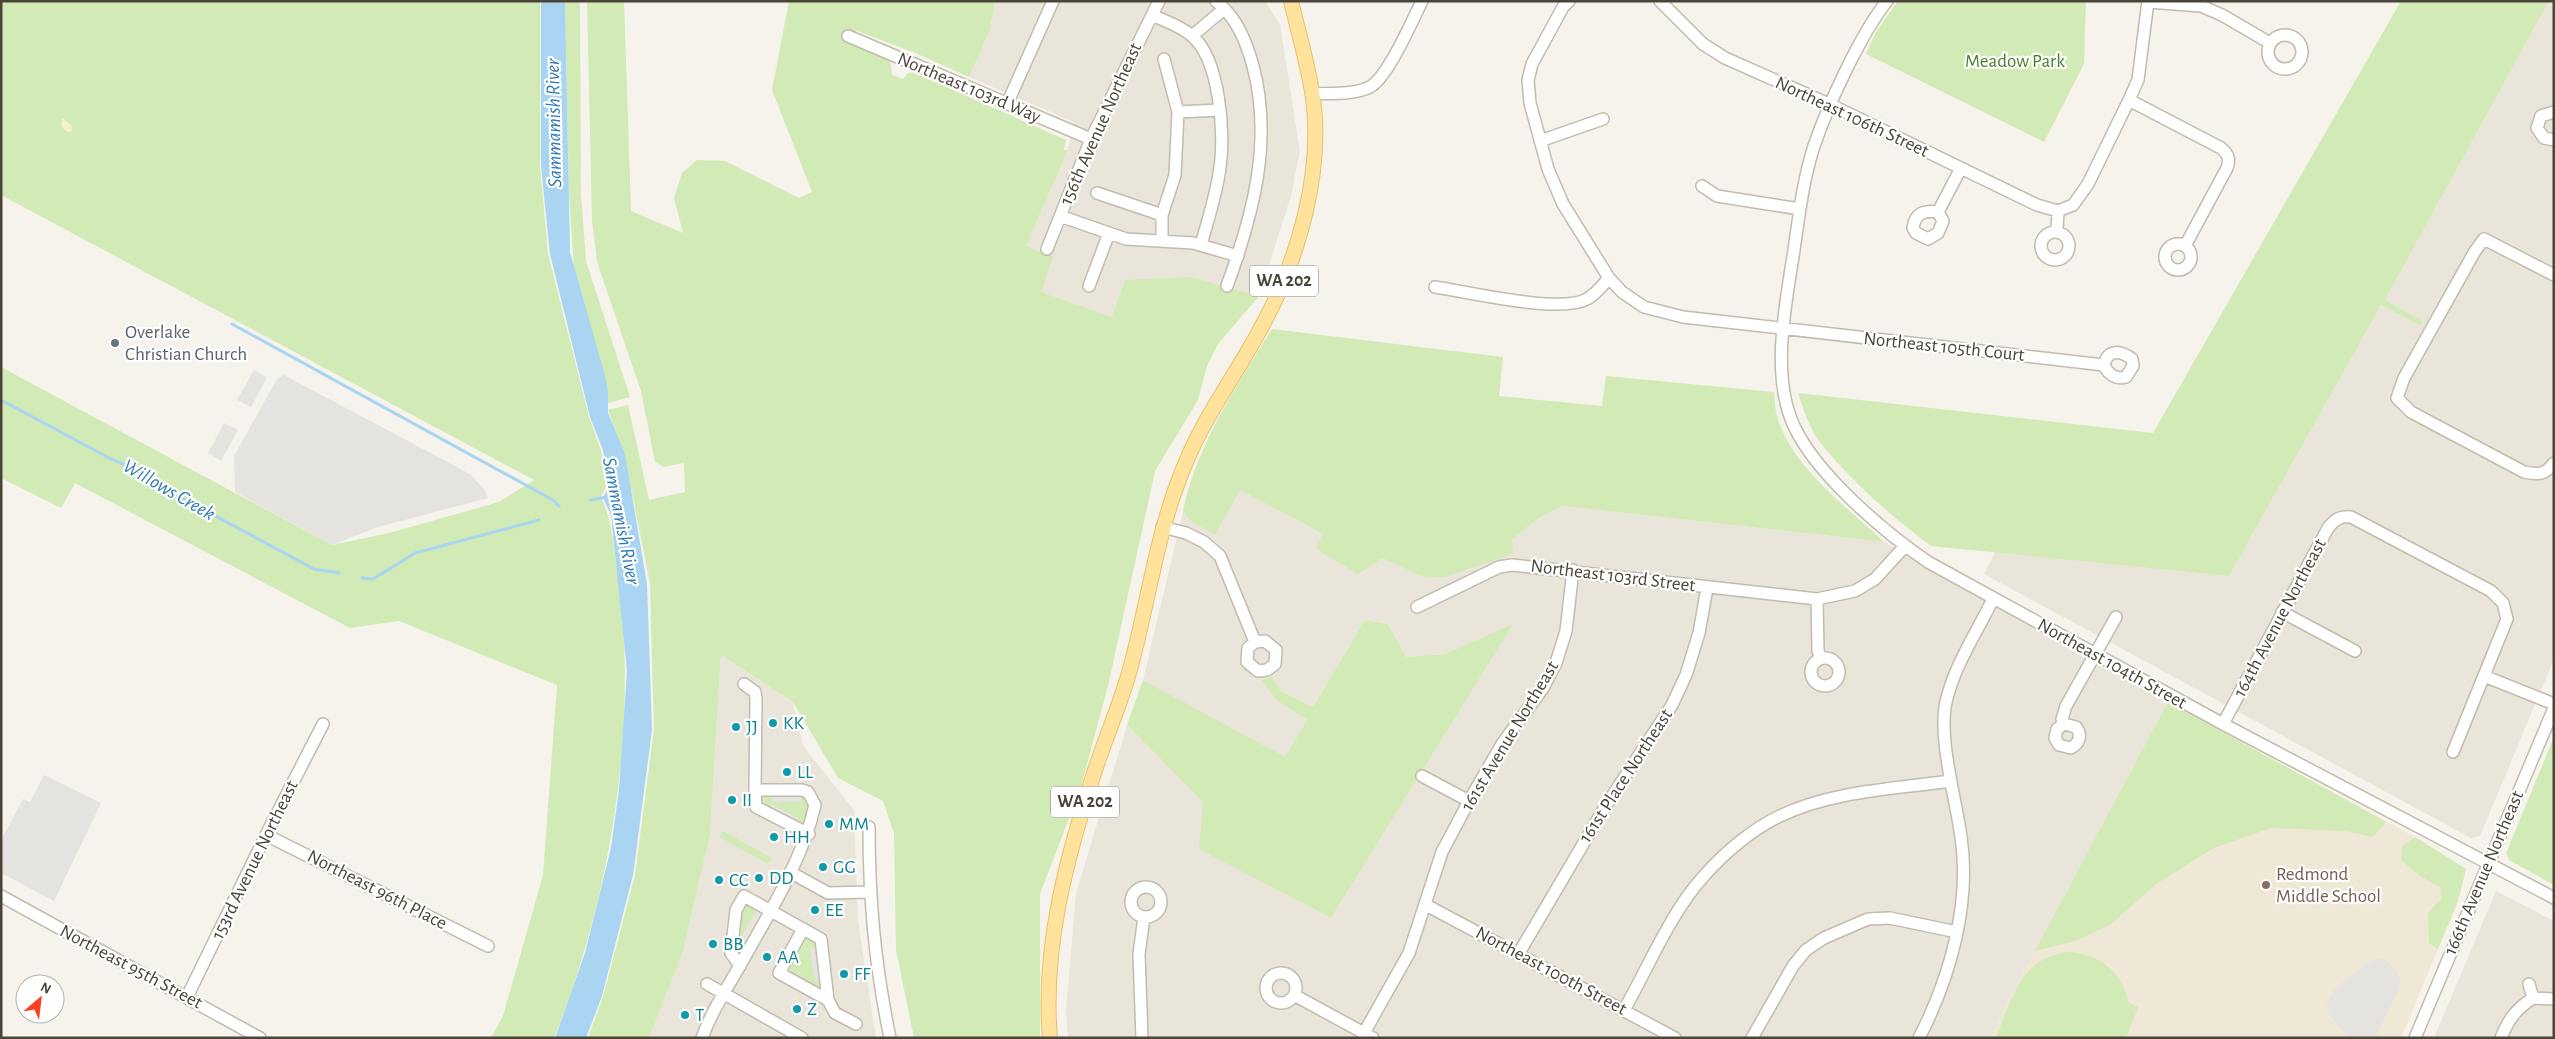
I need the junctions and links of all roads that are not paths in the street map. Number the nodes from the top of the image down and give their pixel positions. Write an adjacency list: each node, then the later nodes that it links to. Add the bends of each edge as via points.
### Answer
1 (1053, 1): 17 (street)
2 (1159, 1): 10 (street, 156th Avenue Northeast)
3 (1291, 1): 15 (main road, WA 202)
4 (1422, 1): 15 (street, via 1387,69 1370,87)
5 (1569, 1): 25 (street, Northeast 105th Court, via 1532,64 1528,80)
6 (1660, 1): 18 (street, Northeast 106th Street, via 1703,44 1725,58)
7 (2148, 2): 13 (street, via 2201,6); 16 (street, via 2138,80)
8 (1882, 3): 18 (street, Northeast 104th Street)
9 (1220, 5): 12 (street); 40 (street, via 1246,41 1259,90 1260,169)
10 (1152, 14): 12 (street); 23 (street, 156th Avenue Northeast)
11 (848, 36): 17 (street, Northeast 103rd Way)
12 (1192, 36): 19 (street, via 1210,63)
13 (2270, 43)
14 (1164, 59): 20 (street)
15 (1312, 94): 49 (main road, WA 202, via 1315,147 1312,176 1307,205 1282,286 1195,441)
16 (2129, 100): 30 (street, via 2088,184 2073,204); 38 (street, via 2227,153 2227,168)
17 (1007, 104): 23 (street, Northeast 103rd Way)
18 (1831, 105): 26 (street, Northeast 106th Street); 29 (street, Northeast 104th Street, via 1814,146)
19 (1219, 110): 20 (street); 37 (street, via 1220,166)
20 (1178, 112): 33 (street, via 1175,175)
21 (2554, 112): 24 (street, via 2541,116 2537,128 2544,138)
22 (1603, 119): 25 (street)
23 (1091, 139): 32 (street, 156th Avenue Northeast)
24 (2554, 140)
25 (1540, 141): 42 (street, Northeast 105th Court, via 1563,204)
26 (1961, 168): 30 (street, Northeast 106th Street, via 2037,205); 31 (street)
27 (1702, 186): 29 (street, via 1717,196)
28 (1097, 193): 33 (street)
29 (1800, 209): 46 (street, Northeast 104th Street)
30 (2058, 211): 34 (street)
31 (1938, 212)
32 (1060, 216): 35 (street); 39 (street, 156th Avenue Northeast)
33 (1162, 216): 36 (street)
34 (2057, 231)
35 (1109, 233): 36 (street, via 1126,239); 43 (street)
36 (1162, 242): 37 (street)
37 (1201, 245): 40 (street)
38 (2185, 246)
39 (1047, 249)
40 (1238, 256): 44 (street)
41 (2554, 275): 48 (street, via 2484,239 2404,378 2397,398 2419,417 2524,472 2540,474)
42 (1609, 278): 45 (street, via 1587,299 1571,304 1549,305); 46 (street, Northeast 105th Court, via 1644,307 1682,318)
43 (1089, 286)
44 (1227, 286)
45 (1436, 287)
46 (1783, 330): 47 (street, Northeast 105th Court); 50 (street, Northeast 104th Street, via 1785,402 1794,426 1829,476)
47 (2104, 365)
48 (2554, 462)
49 (1162, 527): 58 (street, via 1186,533 1204,542 1220,556); 105 (main road, WA 202, via 1132,663 1072,840 1052,951 1048,1011)
50 (1905, 546): 53 (street, Northeast 103rd Street, via 1875,579 1855,591); 54 (street, Northeast 104th Street)
51 (1572, 570): 52 (street, Northeast 103rd Street); 55 (street, Northeast 103rd Street, via 1512,565 1499,567); 73 (street, 161st Avenue Northeast, via 1566,631 1556,663)
52 (1707, 588): 53 (street, Northeast 103rd Street); 88 (street, 161st Place Northeast, via 1699,633 1672,705 1605,807)
53 (1818, 599): 61 (street)
54 (1993, 599): 60 (street, Northeast 104th Street); 71 (street, via 1961,663 1946,704)
55 (1417, 607)
56 (2282, 612): 59 (street); 62 (street, 164th Avenue Northeast, via 2334,520 2343,517 2361,521 2491,591 2503,603 2507,619); 68 (street, 164th Avenue Northeast)
57 (2116, 617): 60 (street)
58 (1255, 642)
59 (2355, 651)
60 (2095, 655): 67 (street, via 2066,706 2062,719); 68 (street, Northeast 104th Street)
61 (1821, 658)
62 (2484, 676): 64 (street); 69 (street)
63 (744, 684): 72 (street, via 755,692 756,699)
64 (2554, 704)
65 (2554, 708): 77 (street, 166th Avenue Northeast)
66 (323, 724): 76 (street, 153rd Avenue Northeast)
67 (2064, 724)
68 (2223, 724): 77 (street, Northeast 104th Street)
69 (2452, 752)
70 (1422, 776): 73 (street)
71 (1950, 781): 86 (street, via 1962,838 1963,885); 98 (street, via 1837,798 1779,816 1752,834 1702,877 1682,906)
72 (755, 790): 75 (street, via 756,807); 75 (street, via 808,792 815,805)
73 (1469, 801): 82 (street, 161st Avenue Northeast, via 1442,852)
74 (868, 827): 79 (street)
75 (808, 834): 78 (street)
76 (266, 835): 87 (street, Northeast 96th Place); 94 (street, 153rd Avenue Northeast)
77 (2488, 864): 81 (street, Northeast 104th Street); 110 (street, 166th Avenue Northeast)
78 (790, 872): 79 (street, via 828,893); 83 (street)
79 (869, 892): 104 (street, via 874,950)
80 (1, 896): 94 (street, Northeast 95th Street)
81 (2554, 898)
82 (1426, 905): 88 (street, Northeast 100th Street); 100 (street, 161st Avenue Northeast, via 1409,953)
83 (769, 910): 85 (street); 89 (street); 89 (street, via 744,896 736,910 731,953)
84 (1144, 917): 106 (street, via 1139,954)
85 (803, 929): 97 (street, via 820,939); 97 (street, via 779,973)
86 (1957, 932): 108 (street, via 1890,918 1868,919 1824,938 1806,950 1793,966); 109 (street, via 1930,1018)
87 (488, 946)
88 (1519, 953): 98 (street, Northeast 100th Street)
89 (740, 966): 92 (street)
90 (707, 984): 92 (street)
91 (2529, 984): 95 (street)
92 (723, 994): 101 (street); 103 (street)
93 (1294, 995): 100 (street)
94 (187, 997): 102 (street, Northeast 95th Street)
95 (2533, 998): 96 (street); 111 (street, via 2520,1006 2508,1020)
96 (2554, 999)
97 (828, 1000): 99 (street, via 835,1013)
98 (1624, 1010): 107 (street, Northeast 100th Street)
99 (856, 1024)
100 (1368, 1035)
101 (706, 1036)
102 (260, 1038)
103 (802, 1038)
104 (890, 1038)
105 (1050, 1038)
106 (1142, 1038)
107 (1675, 1038)
108 (1752, 1038)
109 (1920, 1038)
110 (2415, 1038)
111 (2501, 1038)

